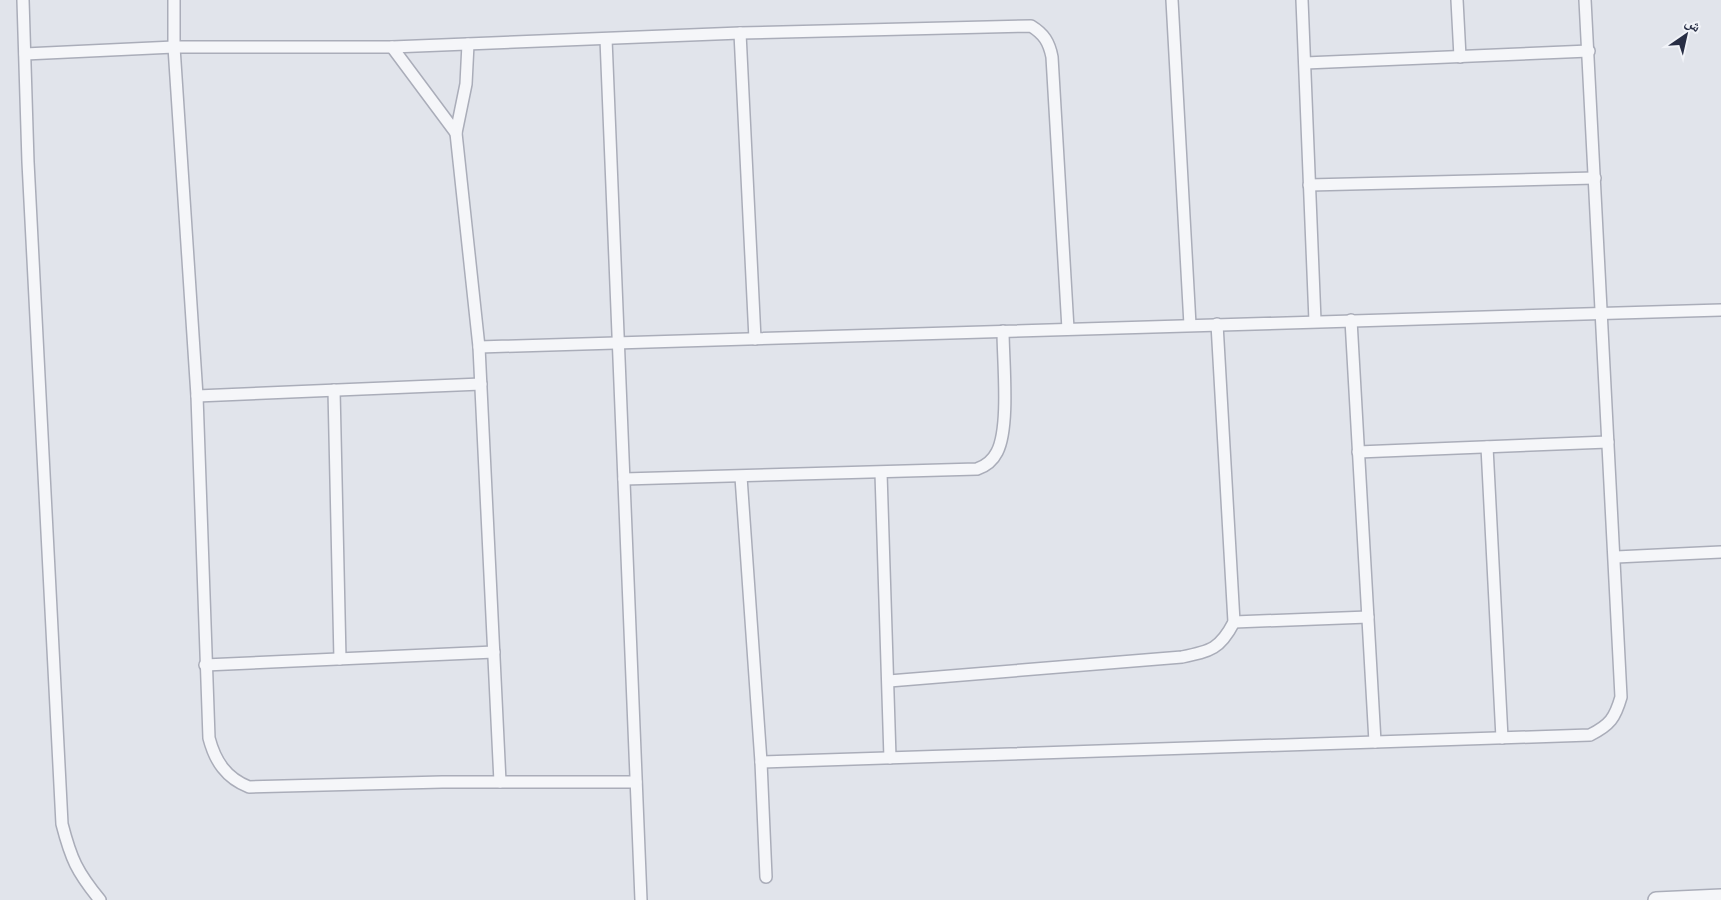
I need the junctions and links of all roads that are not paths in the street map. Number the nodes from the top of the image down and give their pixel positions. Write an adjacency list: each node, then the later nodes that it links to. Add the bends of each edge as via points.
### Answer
1 (23, 0): 13 (street)
2 (174, 0): 11 (street)
3 (1172, 0): 24 (street)
4 (1302, 0): 15 (street)
5 (1457, 0): 14 (street)
6 (1586, 0): 12 (street)
7 (740, 34): 8 (street); 25 (street, via 1020,25 1031,26 1041,32 1052,57); 27 (street)
8 (606, 39): 9 (street); 28 (street)
9 (468, 44): 10 (street); 16 (street, via 466,84)
10 (392, 47): 11 (street); 16 (street)
11 (174, 48): 13 (street); 32 (street)
12 (1589, 51): 14 (street); 17 (street)
13 (24, 54): 55 (street, via 62,824 72,860)
14 (1460, 57): 15 (street)
15 (1305, 63): 18 (street)
16 (456, 133): 29 (street)
17 (1595, 178): 18 (street); 20 (street)
18 (1309, 185): 22 (street)
19 (1721, 310): 20 (street)
20 (1602, 312): 21 (street); 33 (street)
21 (1351, 320): 22 (street); 35 (street)
22 (1315, 321): 23 (street)
23 (1217, 324): 24 (street); 42 (street)
24 (1190, 325): 25 (street)
25 (1068, 329): 26 (street)
26 (1003, 331): 27 (street); 36 (street, via 1003,429 993,459 971,471)
27 (756, 339): 28 (street)
28 (619, 343): 29 (street); 38 (street)
29 (479, 347): 30 (street)
30 (481, 384): 31 (street); 43 (street)
31 (334, 390): 32 (street); 44 (street)
32 (197, 396): 45 (street)
33 (1608, 442): 34 (street); 40 (street)
34 (1487, 447): 35 (street); 47 (street)
35 (1358, 452): 41 (street)
36 (881, 473): 37 (street); 46 (street)
37 (741, 477): 38 (street); 50 (street)
38 (624, 479): 52 (street)
39 (1721, 552): 40 (street)
40 (1616, 557): 47 (street, via 1622,697 1617,714 1606,727 1590,735)
41 (1368, 616): 42 (street); 48 (street)
42 (1234, 622): 46 (street, via 1224,640 1205,653 1182,657)
43 (494, 652): 44 (street); 51 (street)
44 (340, 659): 45 (street)
45 (205, 665): 51 (street, via 209,738 220,765 237,783 249,788)
46 (889, 681): 49 (street)
47 (1502, 738): 48 (street)
48 (1375, 742): 49 (street)
49 (890, 758): 50 (street)
50 (761, 762): 53 (street)
51 (500, 782): 52 (street)
52 (636, 782): 56 (street)
53 (766, 877)
54 (1721, 897): 57 (street)
55 (100, 900)
56 (641, 900)
57 (1656, 900)

